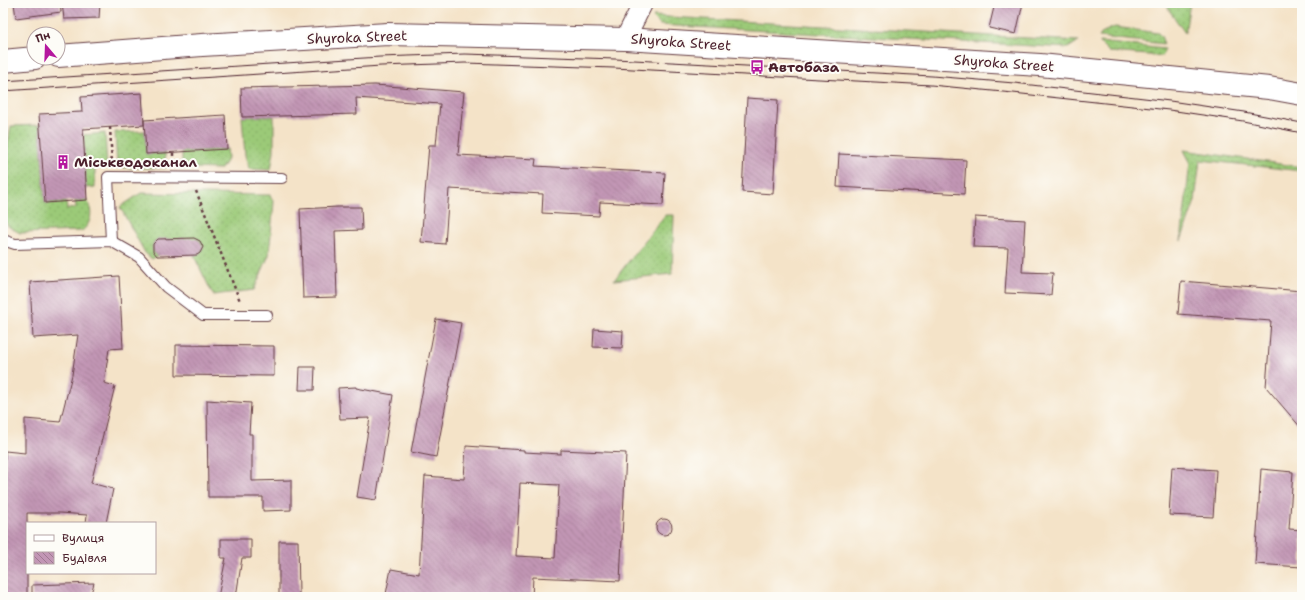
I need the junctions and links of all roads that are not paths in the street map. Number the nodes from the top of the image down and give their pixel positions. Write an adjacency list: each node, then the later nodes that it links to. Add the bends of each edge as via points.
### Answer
1 (644, 3): 2 (street)
2 (626, 39): 3 (street, Shyroka Street, via 388,34 202,44); 6 (street, Shyroka Street, via 1040,65 1269,88)
3 (66, 55)
4 (26, 59): 5 (street)
5 (3, 61)
6 (1302, 94)
7 (282, 178): 9 (lane, via 108,177)
8 (3, 240): 9 (lane, via 15,244)
9 (111, 241): 10 (lane, via 139,257 166,287 203,315)
10 (267, 315)

